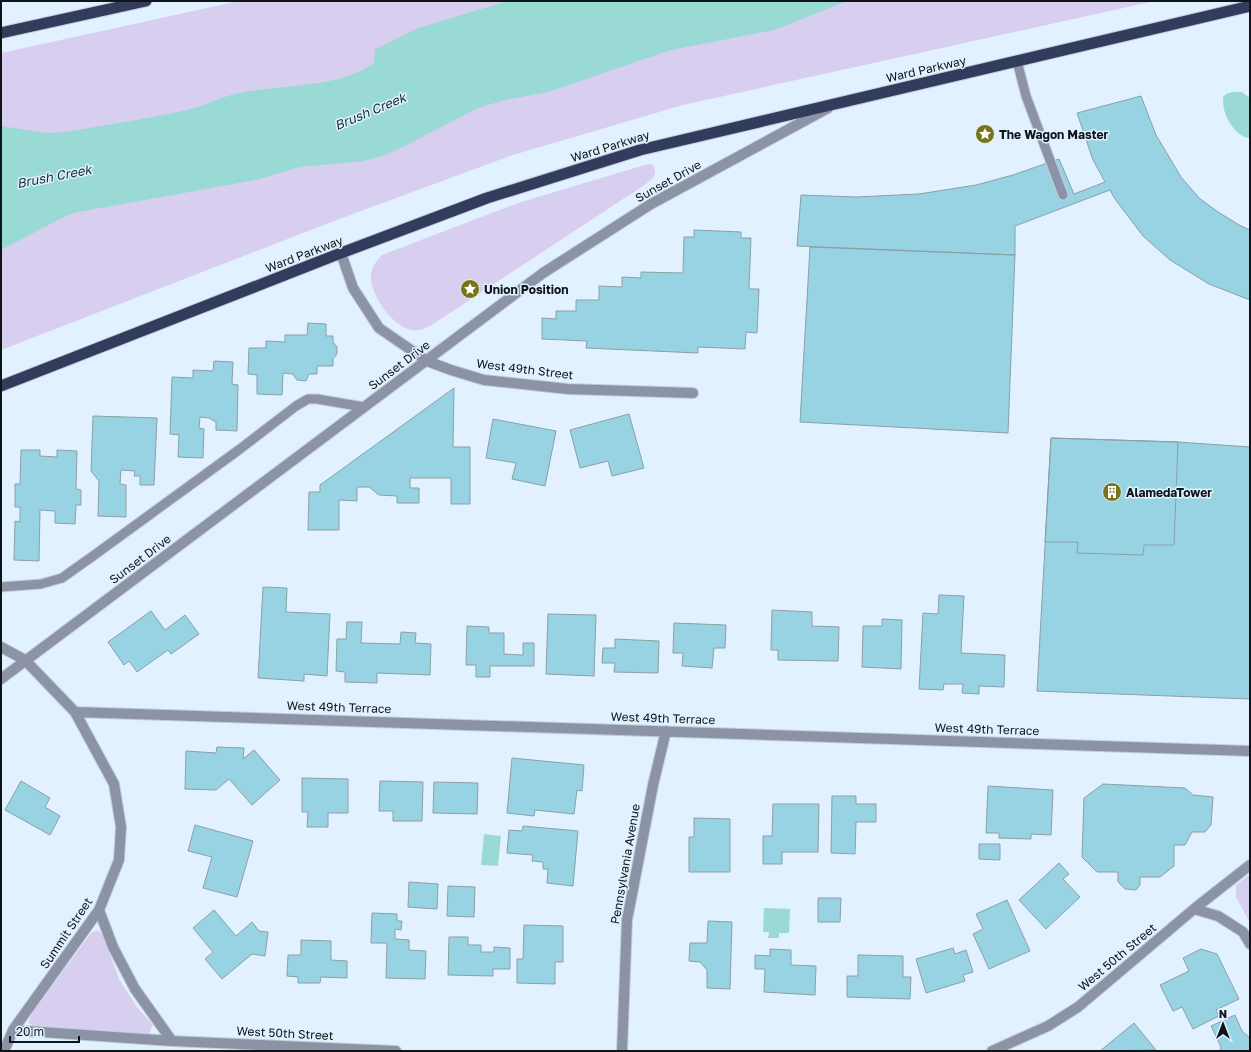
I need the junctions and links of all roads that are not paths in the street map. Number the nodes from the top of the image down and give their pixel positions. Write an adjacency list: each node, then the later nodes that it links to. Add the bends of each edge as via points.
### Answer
1 (146, 1): 3 (highway)
2 (1250, 6): 4 (highway, Ward Parkway)
3 (1, 33)
4 (1017, 61): 5 (highway, Ward Parkway); 6 (lane, via 1026,96)
5 (835, 104): 7 (highway, Ward Parkway, via 640,150 487,198); 8 (street, Sunset Drive, via 651,204 543,273)
6 (1064, 195)
7 (341, 253): 8 (street, West 49th Street, via 353,288 379,328); 9 (highway, Ward Parkway)
8 (427, 361): 10 (street, West 49th Street, via 484,380 568,389); 11 (street, Sunset Drive)
9 (1, 386)
10 (693, 393)
11 (364, 407): 12 (lane, via 308,399 62,578 41,584); 14 (street, Sunset Drive)
12 (1, 587)
13 (1, 647): 14 (street, Summit Street)
14 (25, 660): 15 (street, Sunset Drive); 16 (street, Summit Street)
15 (1, 679)
16 (75, 712): 17 (street, West 49th Terrace); 21 (street, Summit Street, via 114,784 121,827 119,860)
17 (666, 731): 18 (street, West 49th Terrace); 27 (street, Pennsylvania Avenue, via 653,784 627,920)
18 (1250, 751)
19 (1250, 865): 20 (street, West 50th Street)
20 (1194, 909): 22 (street, via 1218,916 1243,932); 28 (street, West 50th Street, via 1078,1007 1048,1026)
21 (99, 910): 23 (street, Summit Street); 24 (street, via 112,947 135,989)
22 (1250, 944)
23 (13, 1030): 24 (street, West 50th Street); 25 (street, Summit Street)
24 (172, 1040): 26 (street, West 50th Street)
25 (4, 1051)
26 (396, 1051)
27 (622, 1051)
28 (992, 1051)

